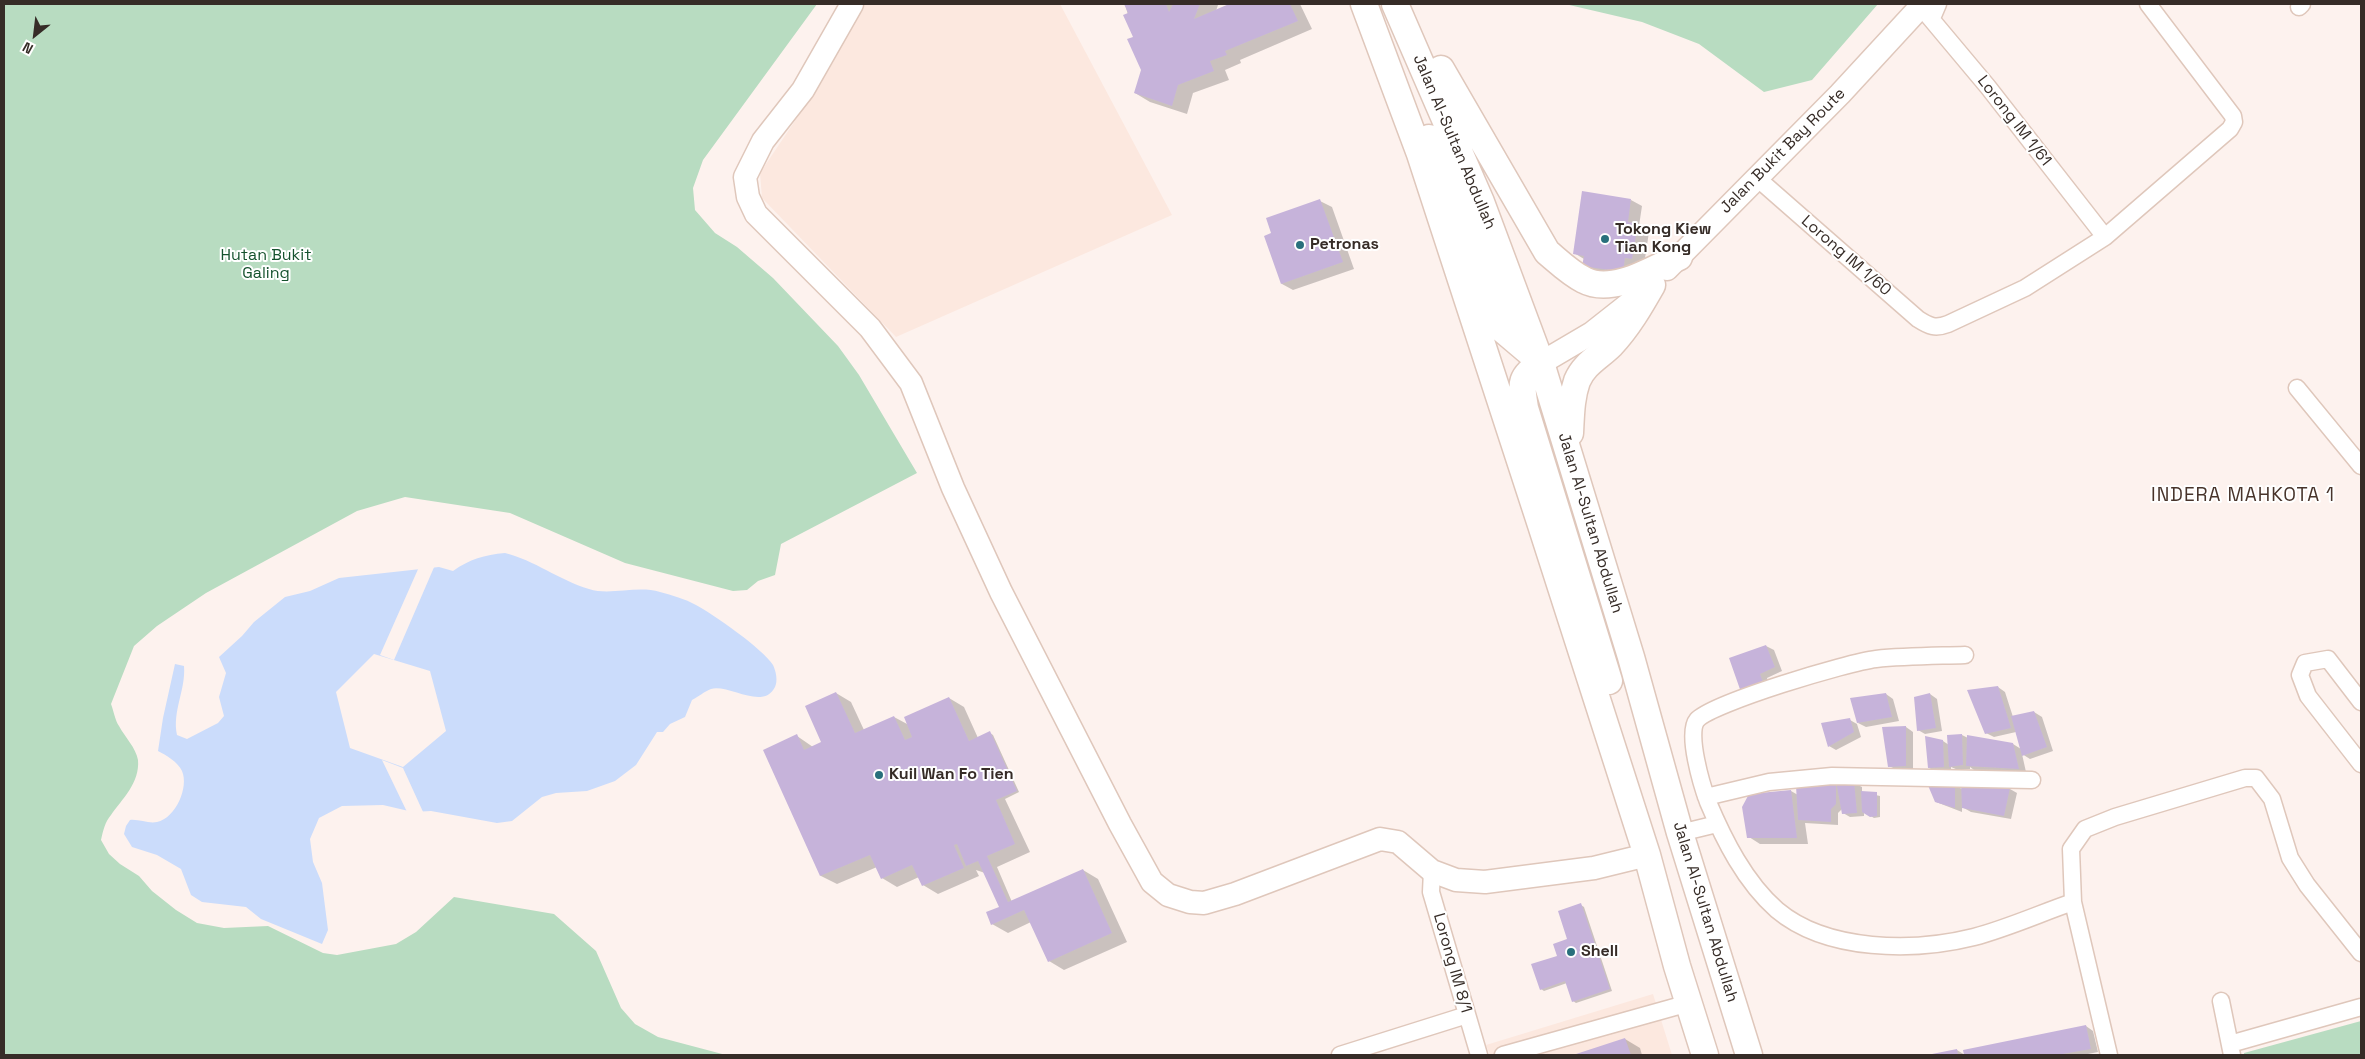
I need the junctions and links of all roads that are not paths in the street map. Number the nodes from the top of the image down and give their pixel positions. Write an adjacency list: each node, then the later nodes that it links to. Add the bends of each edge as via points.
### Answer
1 (852, 4): 24 (street, via 804,90 763,141 745,177 748,197 756,214 870,328 911,383 953,488 1001,592 1152,882 1168,895 1204,903 1380,839 1398,842)
2 (1364, 4): 23 (main road, Jalan Al-Sultan Abdullah, via 1420,154)
3 (1369, 4): 12 (main road, via 1449,180 1502,329)
4 (1395, 4): 12 (main road, Jalan Al-Sultan Abdullah, via 1481,202)
5 (1403, 4): 10 (main road, via 1547,252 1586,282 1611,284 1628,280)
6 (2148, 4): 9 (street, via 2234,122 2174,180)
7 (1928, 8): 8 (street, Jalan Bukit Bay Route); 9 (street, Lorong IM 1/61)
8 (1757, 178): 9 (street, Lorong IM 1/60, via 1918,319 1938,328 2025,288); 10 (street, Jalan Bukit Bay Route)
9 (2105, 237)
10 (1678, 257): 11 (street, Jalan Bukit Bay Route)
11 (1652, 285): 12 (street, Jalan Bukit Bay Route, via 1592,333); 14 (main road, via 1632,321 1586,366 1578,379 1572,400)
12 (1541, 363): 14 (main road, Jalan Al-Sultan Abdullah); 23 (main road, via 1526,373 1522,384 1525,408 1618,714)
13 (2297, 388): 15 (street)
14 (1569, 453): 22 (main road, Jalan Al-Sultan Abdullah)
15 (2361, 466)
16 (1965, 655): 20 (street, via 1876,659 1847,664 1706,713 1696,721 1692,737)
17 (2361, 702): 18 (street, via 2328,659 2305,663 2300,675 2308,696)
18 (2361, 764)
19 (2032, 780): 20 (street, via 1832,776 1769,782)
20 (1706, 797): 21 (street)
21 (1717, 824): 22 (street); 25 (street, via 1745,872 1778,911 1804,927 1840,940 1916,947 1975,936)
22 (1680, 833): 36 (main road, Jalan Al-Sultan Abdullah)
23 (1647, 856): 24 (street, via 1594,868 1486,882 1456,880); 28 (main road, Jalan Al-Sultan Abdullah)
24 (1432, 871): 30 (street, Lorong IM 8/1, via 1431,892)
25 (2073, 902): 26 (street, via 2071,849 2085,829 2114,817 2245,778 2256,778 2272,800 2290,858 2306,885); 37 (street)
26 (2361, 953)
27 (2221, 1001): 31 (street)
28 (1689, 1003): 34 (street); 35 (main road, Jalan Al-Sultan Abdullah)
29 (2361, 1007): 31 (street)
30 (1467, 1015): 32 (street); 33 (street, Lorong IM 8/1)
31 (2231, 1049)
32 (1340, 1055)
33 (1479, 1055)
34 (1503, 1055)
35 (1705, 1055)
36 (1748, 1055)
37 (2109, 1055)

